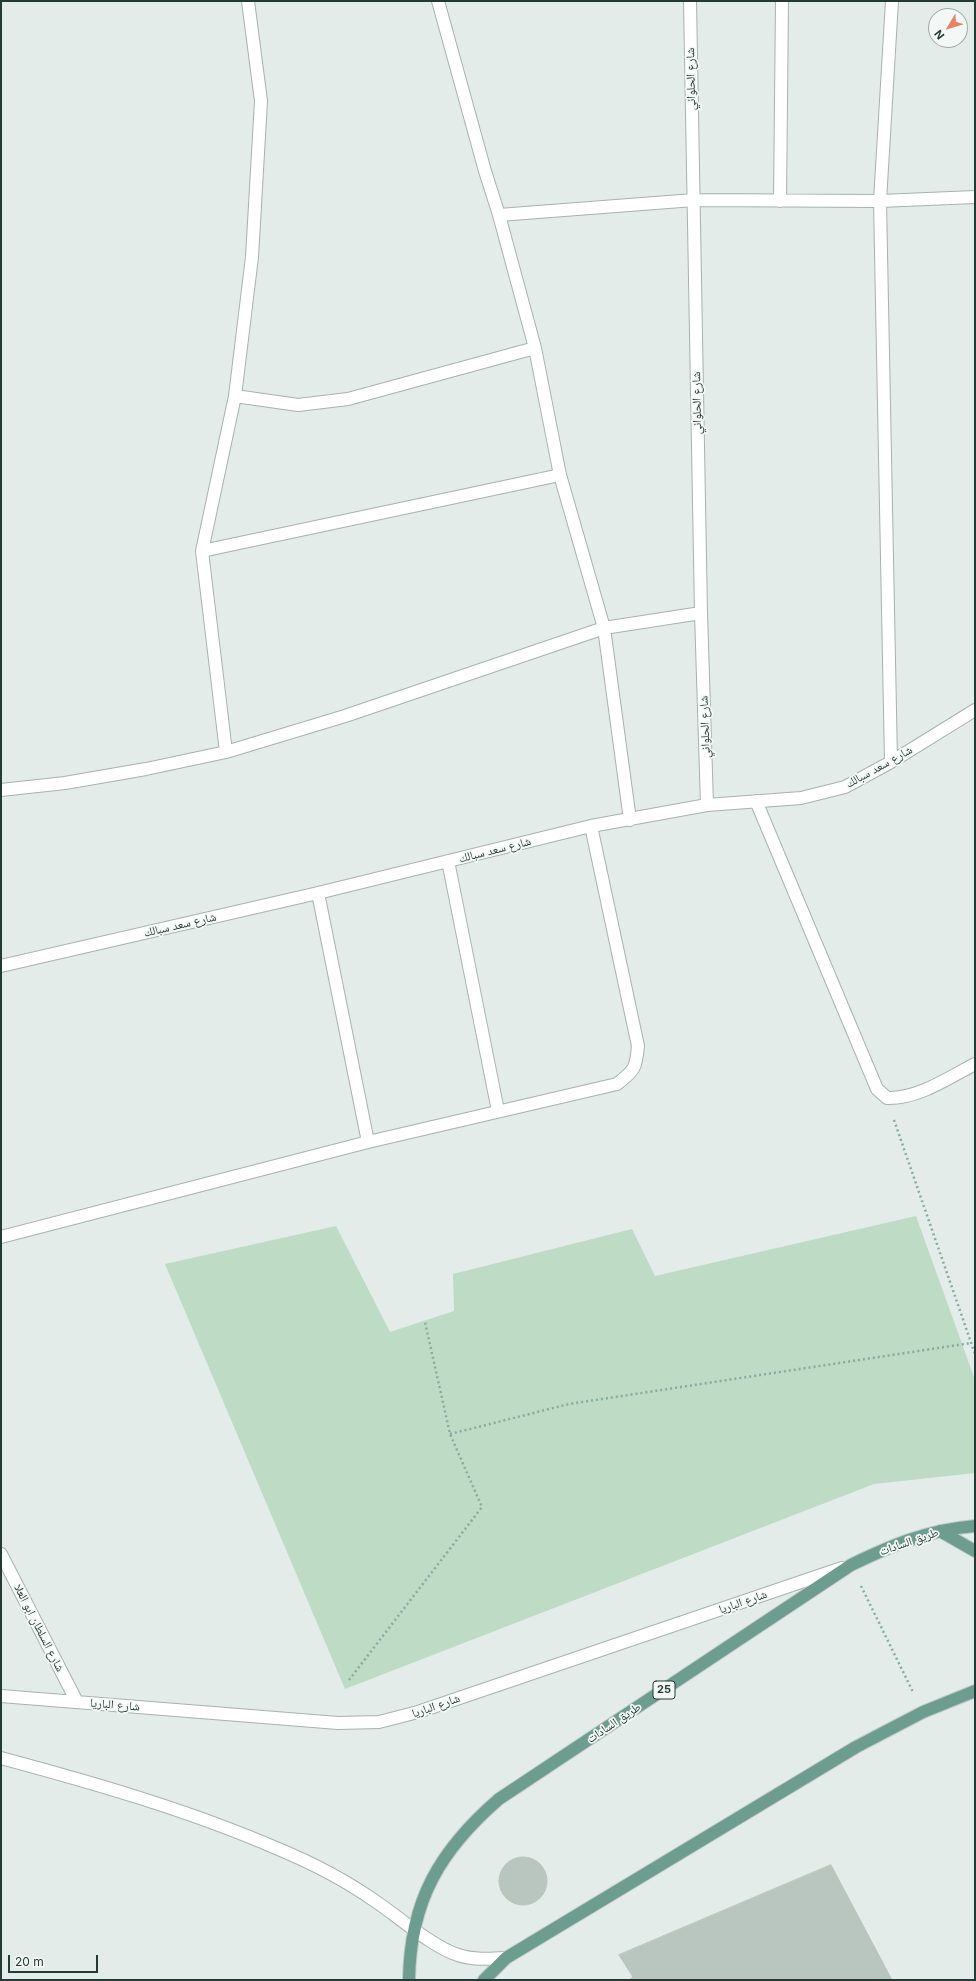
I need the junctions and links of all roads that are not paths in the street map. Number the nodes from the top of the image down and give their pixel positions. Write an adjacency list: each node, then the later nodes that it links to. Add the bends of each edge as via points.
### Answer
1 (248, 1): 12 (street, via 261,101 252,257)
2 (438, 1): 10 (street)
3 (690, 1): 7 (street, شارع الحلواني)
4 (782, 1): 8 (street)
5 (892, 1): 9 (street)
6 (975, 197): 9 (street)
7 (694, 200): 8 (street); 10 (street); 15 (street, شارع الحلواني)
8 (780, 201): 9 (street)
9 (880, 201): 19 (street)
10 (499, 215): 11 (street)
11 (535, 348): 12 (street, via 348,399 298,405); 13 (street)
12 (235, 396): 14 (street)
13 (560, 475): 14 (street); 16 (street)
14 (202, 551): 18 (street)
15 (701, 613): 16 (street); 22 (street, شارع الحلواني)
16 (604, 628): 18 (street, via 345,716); 23 (street)
17 (975, 710): 19 (street, شارع سعد سبالك)
18 (226, 752): 20 (street, via 65,783)
19 (891, 762): 21 (street, شارع سعد سبالك, via 845,787 801,798)
20 (1, 790)
21 (756, 801): 22 (street, شارع سعد سبالك); 28 (street, via 877,1089 887,1098 900,1099)
22 (708, 805): 23 (street, شارع سعد سبالك)
23 (630, 820): 24 (street, شارع سعد سبالك)
24 (591, 826): 25 (street, شارع سعد سبالك); 29 (street, via 638,1046 637,1064 632,1072 617,1084)
25 (448, 861): 26 (street, شارع سعد سبالك); 29 (street)
26 (318, 893): 27 (street, شارع سعد سبالك); 30 (street)
27 (1, 966)
28 (975, 1064)
29 (498, 1111): 30 (street)
30 (368, 1142): 31 (street)
31 (1, 1237)
32 (975, 1526): 33 (main road, طريق السادات / 25)
33 (940, 1531): 34 (main road); 36 (main road, طريق السادات / 25, via 894,1544)
34 (975, 1551)
35 (1, 1554): 39 (street, شارع السلطان ابو العلا)
36 (851, 1566): 39 (street, شارع الباريا, via 418,1712 379,1722 338,1723); 41 (main road, طريق السادات / 25, via 499,1799 475,1819 454,1843 423,1898)
37 (975, 1691): 42 (main road, via 923,1712 856,1747)
38 (1, 1696): 39 (street, شارع الباريا)
39 (77, 1702)
40 (1, 1758): 41 (street, via 93,1783 277,1848 326,1871)
41 (414, 1929): 42 (street, via 458,1955 481,1959); 43 (main road, 25)
42 (506, 1958): 44 (main road)
43 (409, 1980)
44 (484, 1980)

